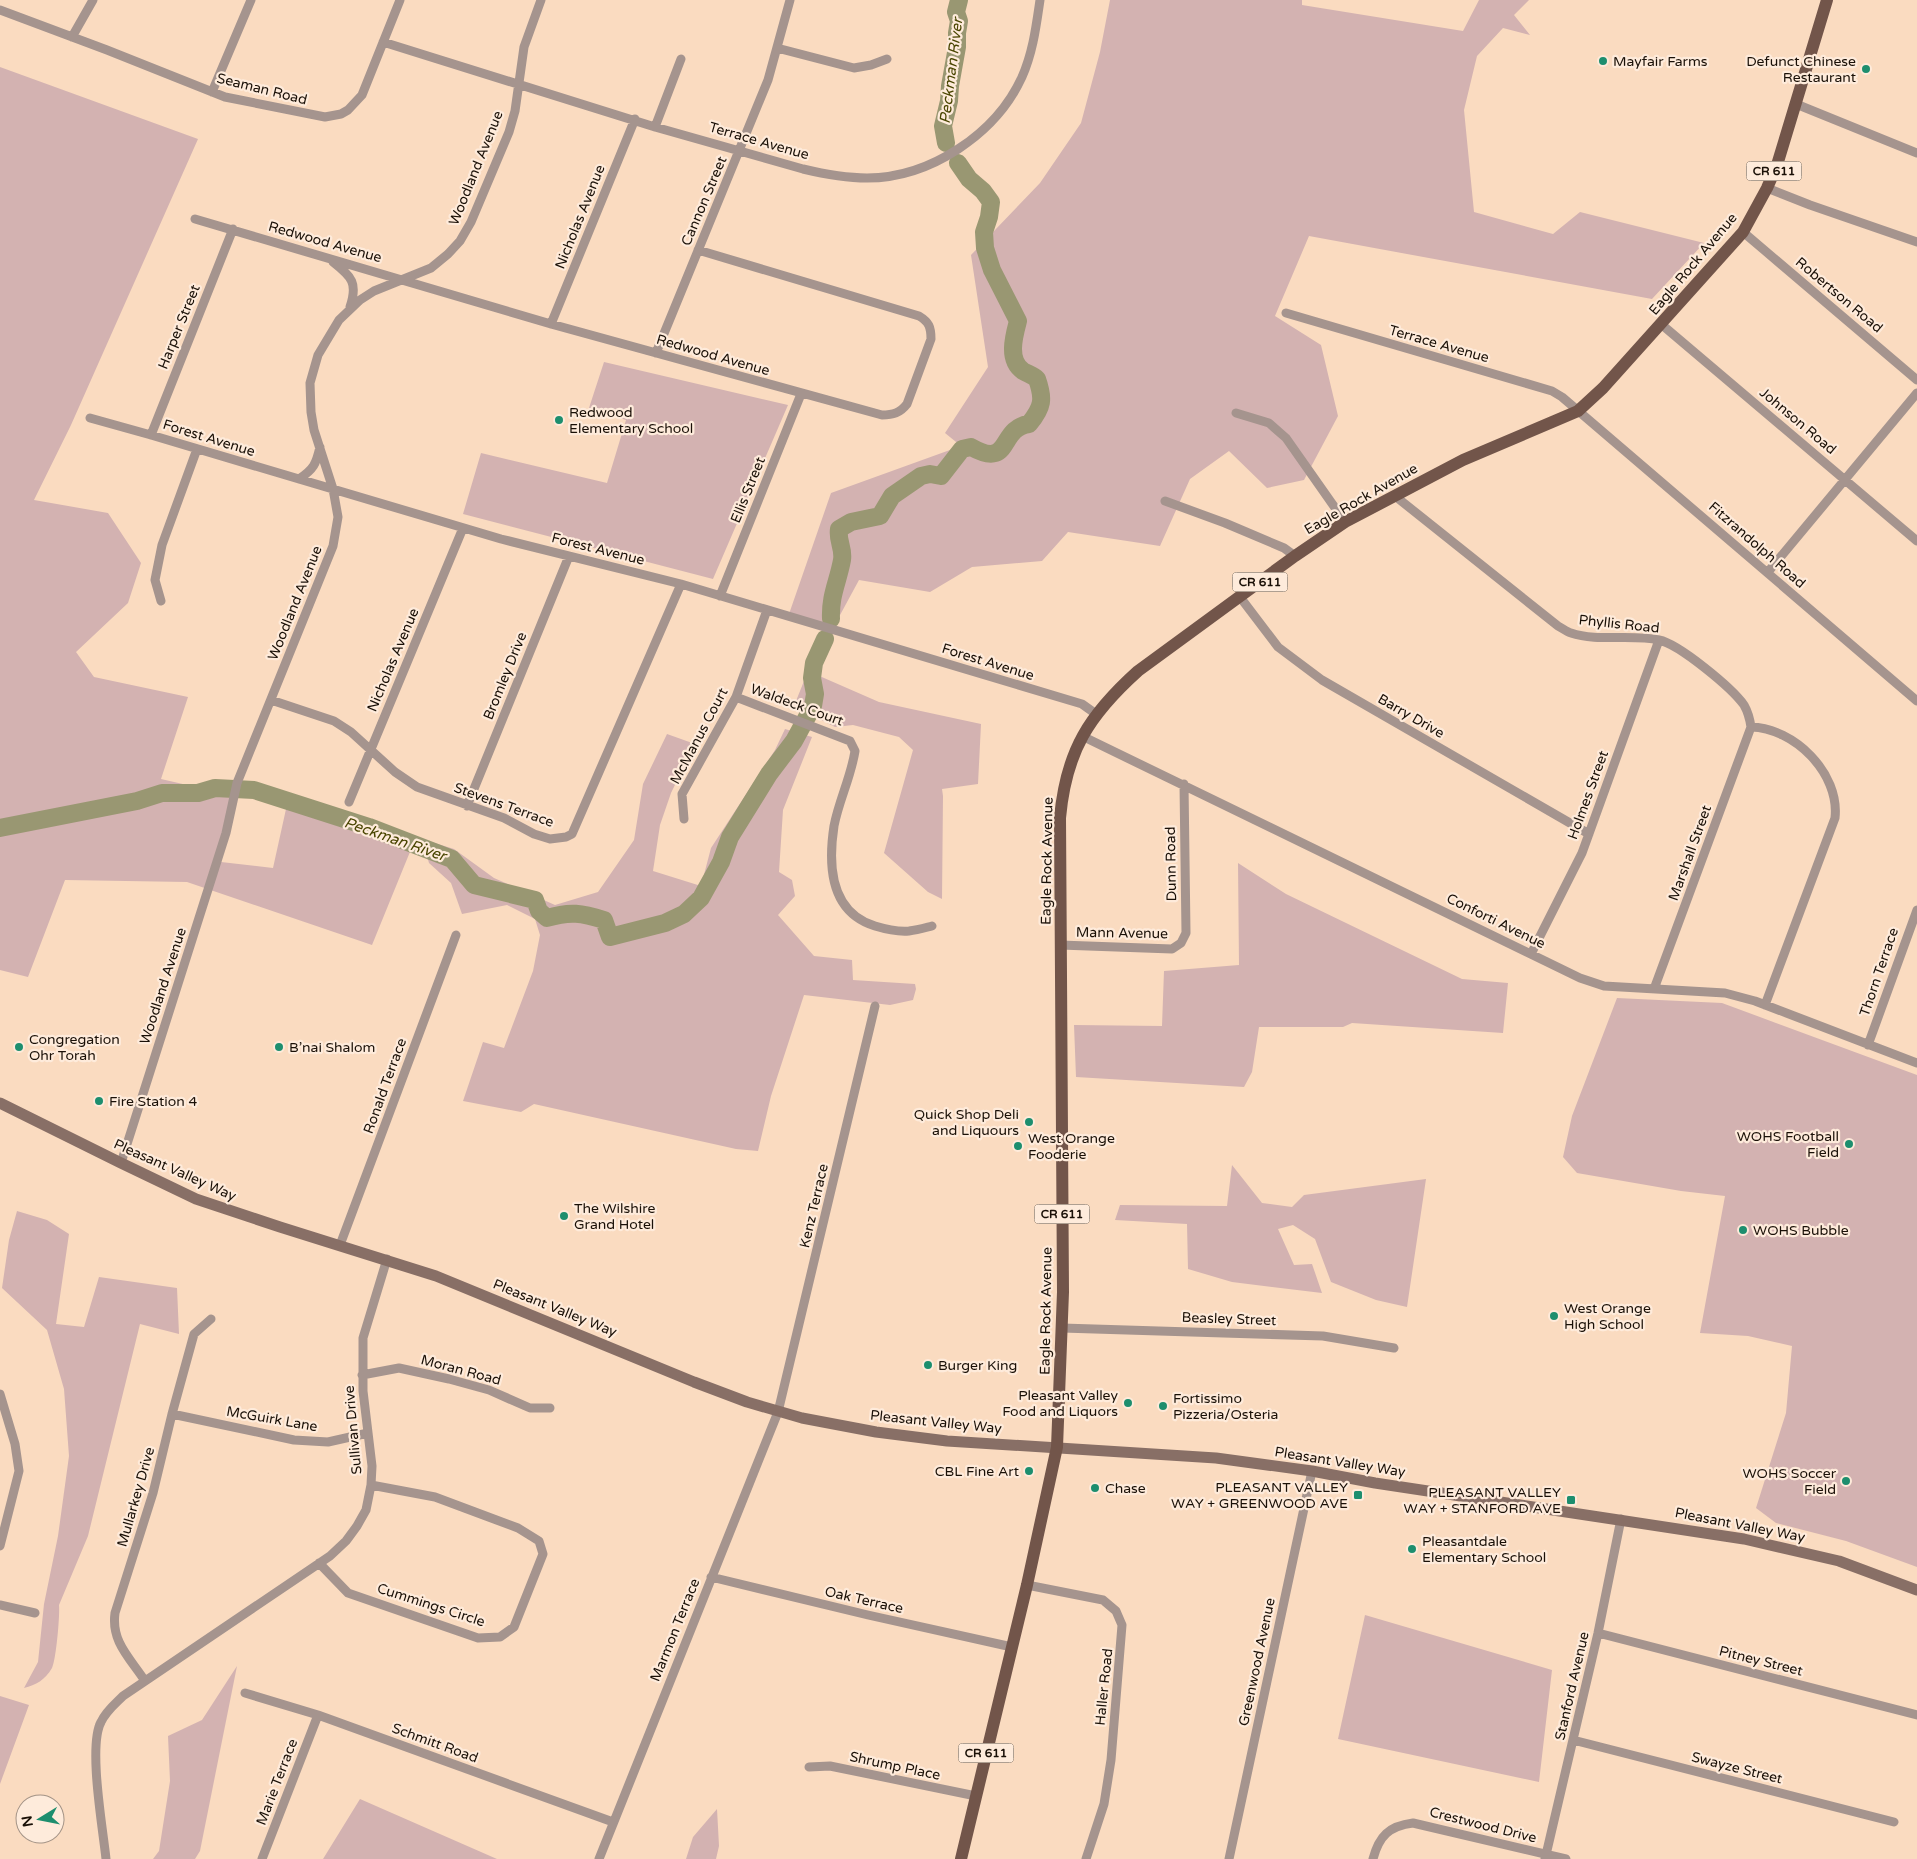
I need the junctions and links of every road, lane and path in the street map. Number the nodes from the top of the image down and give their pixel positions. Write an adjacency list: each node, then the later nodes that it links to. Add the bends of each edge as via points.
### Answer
1 (93, 0): 9 (street)
2 (250, 0): 15 (street)
3 (400, 0): 10 (street, Seaman Road)
4 (541, 0): 14 (street, Woodland Avenue, via 524,47)
5 (790, 0): 11 (street, Cannon Street)
6 (1040, 0): 19 (street, Terrace Avenue, via 1029,60 1011,96 976,135 944,158 907,172 867,178 824,174)
7 (1827, 0): 16 (main road, Eagle Rock Avenue / CR 611)
8 (0, 10): 9 (street, Seaman Road)
9 (72, 37): 15 (street, Seaman Road)
10 (383, 42): 14 (street, Terrace Avenue); 15 (street, Seaman Road, via 362,95 355,105 341,114 321,117)
11 (777, 48): 13 (street, via 854,68); 19 (street, Cannon Street)
12 (681, 59): 18 (street)
13 (886, 59)
14 (520, 84): 17 (street, Terrace Avenue); 28 (street, Woodland Avenue, via 509,132 460,241 430,268)
15 (212, 92)
16 (1796, 104): 20 (street); 21 (main road, Eagle Rock Avenue / CR 611)
17 (635, 119): 18 (street, Terrace Avenue); 31 (street, Nicholas Avenue)
18 (655, 126): 19 (street, Terrace Avenue)
19 (740, 150): 26 (street, Cannon Street)
20 (1917, 153)
21 (1767, 188): 24 (main road, Eagle Rock Avenue / CR 611); 25 (street)
22 (195, 219): 23 (street, Redwood Avenue)
23 (233, 229): 27 (street, Redwood Avenue); 40 (street, Harper Street)
24 (1742, 232): 32 (main road, Eagle Rock Avenue / CR 611); 34 (street, Robertson Road)
25 (1917, 242)
26 (698, 250): 33 (street, Cannon Street); 36 (street, Redwood Avenue, via 927,320 931,339 907,404 901,411 882,415)
27 (329, 259): 28 (street, Redwood Avenue); 29 (street, via 348,273 354,283)
28 (404, 280): 29 (street, Woodland Avenue, via 374,291); 31 (street, Redwood Avenue)
29 (349, 310): 41 (street, Woodland Avenue, via 324,343 310,383 311,412)
30 (1286, 313): 37 (street, Terrace Avenue, via 1552,391)
31 (551, 324): 33 (street, Redwood Avenue)
32 (1662, 324): 37 (main road, Eagle Rock Avenue / CR 611); 44 (street, Johnson Road)
33 (656, 353): 36 (street, Redwood Avenue)
34 (1917, 380)
35 (1917, 393): 44 (street)
36 (801, 394): 55 (street, Ellis Street)
37 (1578, 411): 46 (main road, Eagle Rock Avenue / CR 611, via 1463,460); 53 (street, Fitzrandolph Road)
38 (1236, 413): 48 (street, via 1269,423 1286,438)
39 (90, 418): 40 (street, Forest Avenue)
40 (151, 435): 42 (street, Forest Avenue)
41 (320, 446): 43 (street, via 316,464); 45 (street, Woodland Avenue)
42 (197, 449): 43 (street, Forest Avenue); 57 (street, via 162,545 155,580)
43 (299, 479): 45 (street, Forest Avenue)
44 (1845, 479): 50 (street, Johnson Road); 53 (street)
45 (333, 489): 49 (street, Forest Avenue); 61 (street, Woodland Avenue, via 338,517 333,546)
46 (1395, 496): 48 (main road, Eagle Rock Avenue / CR 611); 59 (street, Phyllis Road, via 1558,626 1571,633)
47 (1165, 501): 52 (street, via 1225,523 1284,548)
48 (1346, 522): 52 (main road, Eagle Rock Avenue / CR 611)
49 (463, 528): 51 (street, Forest Avenue); 66 (street, Nicholas Avenue)
50 (1917, 541)
51 (569, 556): 54 (street, Forest Avenue); 69 (street, Bromley Drive)
52 (1295, 556): 56 (main road, Eagle Rock Avenue / CR 611)
53 (1768, 572): 62 (street, Fitzrandolph Road)
54 (681, 584): 55 (street, Forest Avenue); 69 (street, Stevens Terrace, via 572,834 550,839 504,818)
55 (720, 596): 58 (street, Forest Avenue)
56 (1240, 597): 63 (main road, Eagle Rock Avenue / CR 611, via 1138,671); 71 (street, Barry Drive, via 1278,647 1322,680)
57 (160, 601)
58 (767, 610): 60 (street, McManus Court); 63 (street, Forest Avenue, via 1082,704)
59 (1659, 640): 64 (street, Phyllis Road, via 1706,669 1734,695 1744,705); 71 (street, Holmes Street)
60 (736, 697): 70 (street, McManus Court, via 682,794); 73 (street, Waldeck Court, via 846,738 854,746 832,843 834,884 841,901 865,923 885,929 908,931)
61 (271, 700): 66 (street, Stevens Terrace, via 334,721); 84 (street, Woodland Avenue, via 236,788 226,834)
62 (1917, 701)
63 (1096, 714): 65 (main road, Eagle Rock Avenue / CR 611)
64 (1751, 727): 78 (street, Marshall Street); 79 (street, via 1777,731 1807,752 1824,774 1836,805 1835,818)
65 (1082, 736): 67 (street, Conforti Avenue); 76 (main road, Eagle Rock Avenue / CR 611, via 1068,770 1062,802)
66 (371, 749): 68 (street, Nicholas Avenue); 69 (street, Stevens Terrace, via 395,772 418,787)
67 (1184, 784): 75 (street, Dunn Road, via 1186,934); 77 (street, Conforti Avenue)
68 (349, 802)
69 (467, 806)
70 (684, 819)
71 (1589, 834): 77 (street, Holmes Street)
72 (1917, 910): 81 (street, Thorn Terrace)
73 (932, 926)
74 (456, 935): 85 (street, Ronald Terrace)
75 (1181, 943): 76 (street, Mann Avenue, via 1172,949)
76 (1060, 945): 88 (main road, Eagle Rock Avenue / CR 611)
77 (1531, 954): 78 (street, Conforti Avenue, via 1604,986)
78 (1654, 989): 79 (street, Conforti Avenue, via 1725,993)
79 (1765, 1005): 81 (street, Conforti Avenue)
80 (875, 1006): 93 (street, Kenz Terrace)
81 (1868, 1045): 82 (street, Conforti Avenue)
82 (1917, 1064)
83 (0, 1104): 84 (main road, Pleasant Valley Way)
84 (120, 1164): 85 (main road, Pleasant Valley Way, via 221,1208)
85 (340, 1245): 86 (main road, Pleasant Valley Way)
86 (387, 1259): 90 (street, Sullivan Drive, via 363,1338); 93 (main road, Pleasant Valley Way, via 694,1382)
87 (211, 1319): 94 (street, Mullarkey Drive, via 194,1334)
88 (1062, 1328): 89 (street, Beasley Street, via 1322,1336); 96 (main road, Eagle Rock Avenue / CR 611)
89 (1394, 1348)
90 (362, 1375): 92 (street, Moran Road, via 399,1368 489,1390 530,1408); 95 (street, Sullivan Drive)
91 (0, 1394): 99 (street, via 15,1444 19,1471)
92 (550, 1408)
93 (778, 1412): 96 (main road, Pleasant Valley Way, via 876,1432 947,1441); 103 (street, Marmon Terrace)
94 (172, 1414): 95 (street, McGuirk Lane, via 294,1440 328,1442); 110 (street, Mullarkey Drive, via 153,1493 113,1627 117,1639)
95 (368, 1433): 98 (street, Sullivan Drive)
96 (1057, 1447): 97 (main road, Pleasant Valley Way, via 1218,1459); 104 (main road, Eagle Rock Avenue / CR 611)
97 (1312, 1471): 100 (main road, Pleasant Valley Way); 125 (street, Greenwood Avenue)
98 (371, 1485): 102 (street, Sullivan Drive, via 366,1510 357,1526 346,1541); 102 (street, Cummings Circle, via 435,1497 518,1528 539,1541 543,1554 514,1627 500,1637 478,1638 348,1593)
99 (4, 1510): 101 (street)
100 (1621, 1519): 105 (main road, Pleasant Valley Way, via 1783,1547 1839,1561); 108 (street, Stanford Avenue)
101 (0, 1546)
102 (319, 1563): 110 (street, Sullivan Drive)
103 (711, 1578): 109 (street, Oak Terrace); 117 (street, Marmon Terrace)
104 (1027, 1585): 109 (main road, Eagle Rock Avenue / CR 611); 124 (street, Haller Road, via 1103,1600 1116,1611 1122,1625 1107,1786)
105 (1917, 1590)
106 (0, 1605): 107 (street)
107 (34, 1613)
108 (1598, 1633): 113 (street, Pitney Street); 114 (street, Stanford Avenue)
109 (1012, 1646): 116 (main road, Eagle Rock Avenue / CR 611)
110 (145, 1681): 120 (street, via 123,1696 100,1723 95,1763)
111 (245, 1693): 112 (street, Schmitt Road)
112 (318, 1715): 117 (street, Schmitt Road); 121 (street, Marie Terrace)
113 (1917, 1715)
114 (1573, 1740): 118 (street, Swayze Street); 119 (street, Stanford Avenue)
115 (809, 1767): 116 (street, Shrump Place, via 830,1766)
116 (976, 1796): 123 (main road, Eagle Rock Avenue / CR 611)
117 (613, 1822): 122 (street, Marmon Terrace)
118 (1894, 1822)
119 (1546, 1857): 126 (street, Crestwood Drive, via 1413,1823 1388,1832 1376,1845); 127 (street, Crestwood Drive)
120 (106, 1859)
121 (262, 1859)
122 (599, 1859)
123 (961, 1859)
124 (1086, 1859)
125 (1229, 1859)
126 (1372, 1859)
127 (1566, 1859)

